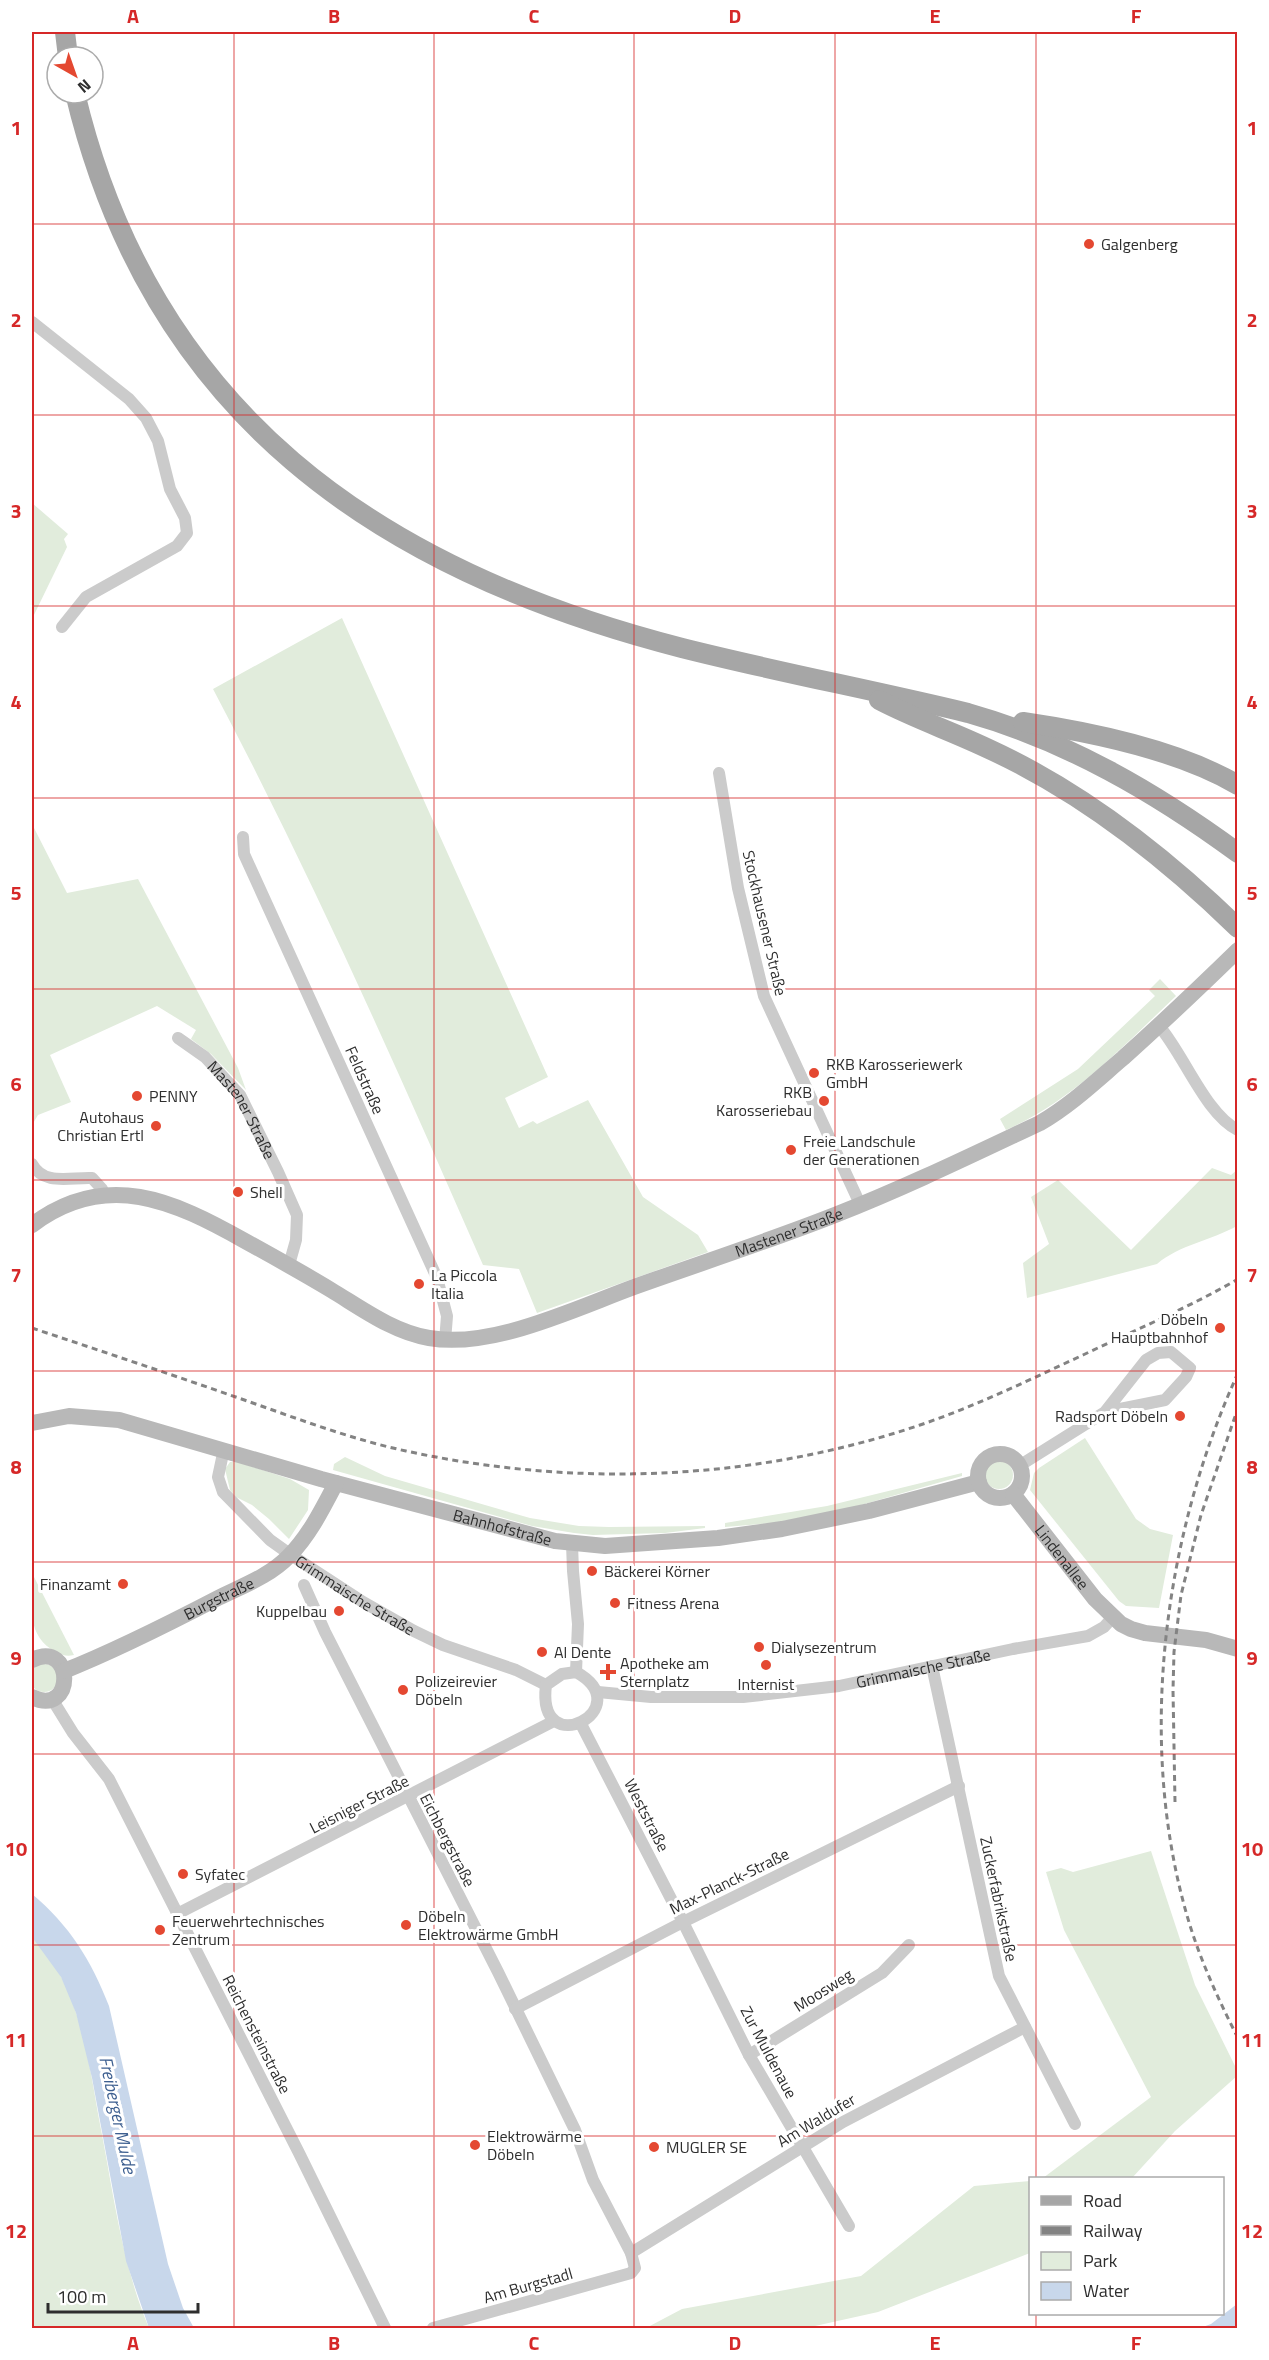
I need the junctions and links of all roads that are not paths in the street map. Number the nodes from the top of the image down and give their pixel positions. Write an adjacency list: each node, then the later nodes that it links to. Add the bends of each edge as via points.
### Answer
1 (78, 105): 4 (main road, via 109,206 177,332 216,384 253,424 329,492 446,563 543,605 683,648)
2 (32, 322): 3 (street, via 129,399 146,418 158,441 187,533 177,546 87,597)
3 (62, 627)
4 (855, 687): 5 (main road); 10 (main road, via 992,750 1077,798 1166,861)
5 (999, 722): 7 (main road, via 1024,722 1079,732 1176,756); 9 (main road, via 1105,767 1179,811)
6 (719, 773): 17 (street, Stockhausener Straße, via 738,888 764,996)
7 (1238, 785)
8 (243, 837): 20 (street, Feldstraße, via 244,854 437,1278 447,1316)
9 (1238, 853)
10 (1238, 928)
11 (1238, 950): 12 (main road, Mastener Straße)
12 (1159, 1026): 14 (street, via 1214,1109 1228,1126); 17 (main road, Mastener Straße, via 1056,1113)
13 (178, 1038): 19 (street, Mastener Straße, via 205,1057 240,1095 264,1143 297,1215)
14 (1238, 1130)
15 (32, 1164): 16 (street, via 36,1172 52,1179 92,1178)
16 (105, 1196): 18 (main road, Mastener Straße, via 71,1203); 19 (main road, Mastener Straße, via 134,1196 173,1205)
17 (860, 1204): 20 (main road, Mastener Straße, via 535,1323 481,1338)
18 (32, 1225)
19 (289, 1265): 20 (main road, Mastener Straße, via 394,1326)
20 (445, 1341)
21 (1109, 1407): 21 (street, via 1165,1400 1190,1368 1171,1352 1158,1353 1146,1359); 24 (street)
22 (32, 1423): 23 (main road, Bahnhofstraße, via 69,1416 119,1420)
23 (224, 1449): 26 (main road, Bahnhofstraße); 29 (street, Grimmaische Straße, via 218,1477 223,1492 270,1540)
24 (1019, 1466): 25 (main road, via 1007,1455 992,1456 981,1465); 27 (main road, via 1022,1478)
25 (979, 1482): 27 (main road, via 990,1496); 28 (main road, Bahnhofstraße, via 884,1508 782,1529 633,1545)
26 (336, 1483): 28 (main road, Bahnhofstraße); 29 (main road, Burgstraße)
27 (1013, 1494): 31 (main road, Lindenallee)
28 (572, 1544): 36 (street, via 578,1624)
29 (291, 1555): 35 (main road, Burgstraße, via 261,1577); 37 (street, Grimmaische Straße, via 414,1631)
30 (304, 1585): 44 (street, Eichbergstraße)
31 (1113, 1617): 32 (main road, via 1131,1629); 34 (street, Grimmaische Straße, via 1088,1636)
32 (1238, 1649)
33 (32, 1657): 35 (main road, via 50,1657)
34 (932, 1666): 38 (street, Grimmaische Straße, via 839,1686 743,1697 651,1698); 43 (street, Zuckerfabrikstraße)
35 (64, 1671): 40 (main road, via 64,1688)
36 (576, 1672): 37 (street, via 562,1674); 38 (street, via 589,1679)
37 (546, 1685): 41 (street, via 547,1711)
38 (598, 1692): 42 (street, via 593,1714)
39 (32, 1697): 40 (main road)
40 (52, 1699): 45 (street, Reichensteinstraße, via 109,1779)
41 (554, 1721): 42 (street, via 569,1727); 44 (street, Leisniger Straße)
42 (581, 1724): 46 (street, Weststraße)
43 (959, 1786): 46 (street, Max-Planck-Straße); 49 (street, Zuckerfabrikstraße, via 999,1976)
44 (408, 1798): 45 (street, Leisniger Straße); 48 (street, Eichbergstraße)
45 (177, 1914): 56 (street, Reichensteinstraße)
46 (683, 1922): 48 (street, Max-Planck-Straße); 50 (street, Zur Muldenaue)
47 (909, 1945): 50 (street, Moosweg, via 882,1973)
48 (516, 2009): 54 (street, Eichbergstraße, via 579,2138 593,2180)
49 (1025, 2027): 51 (street, Zuckerfabrikstraße); 52 (street, Am Waldufer)
50 (749, 2055): 52 (street, Zur Muldenaue)
51 (1075, 2124)
52 (803, 2147): 53 (street, Zur Muldenaue); 54 (street, Am Waldufer)
53 (849, 2226)
54 (631, 2253): 55 (street, Eichbergstraße, via 635,2268)
55 (631, 2273): 57 (street, Am Burgstadl)
56 (385, 2328)
57 (433, 2328)

